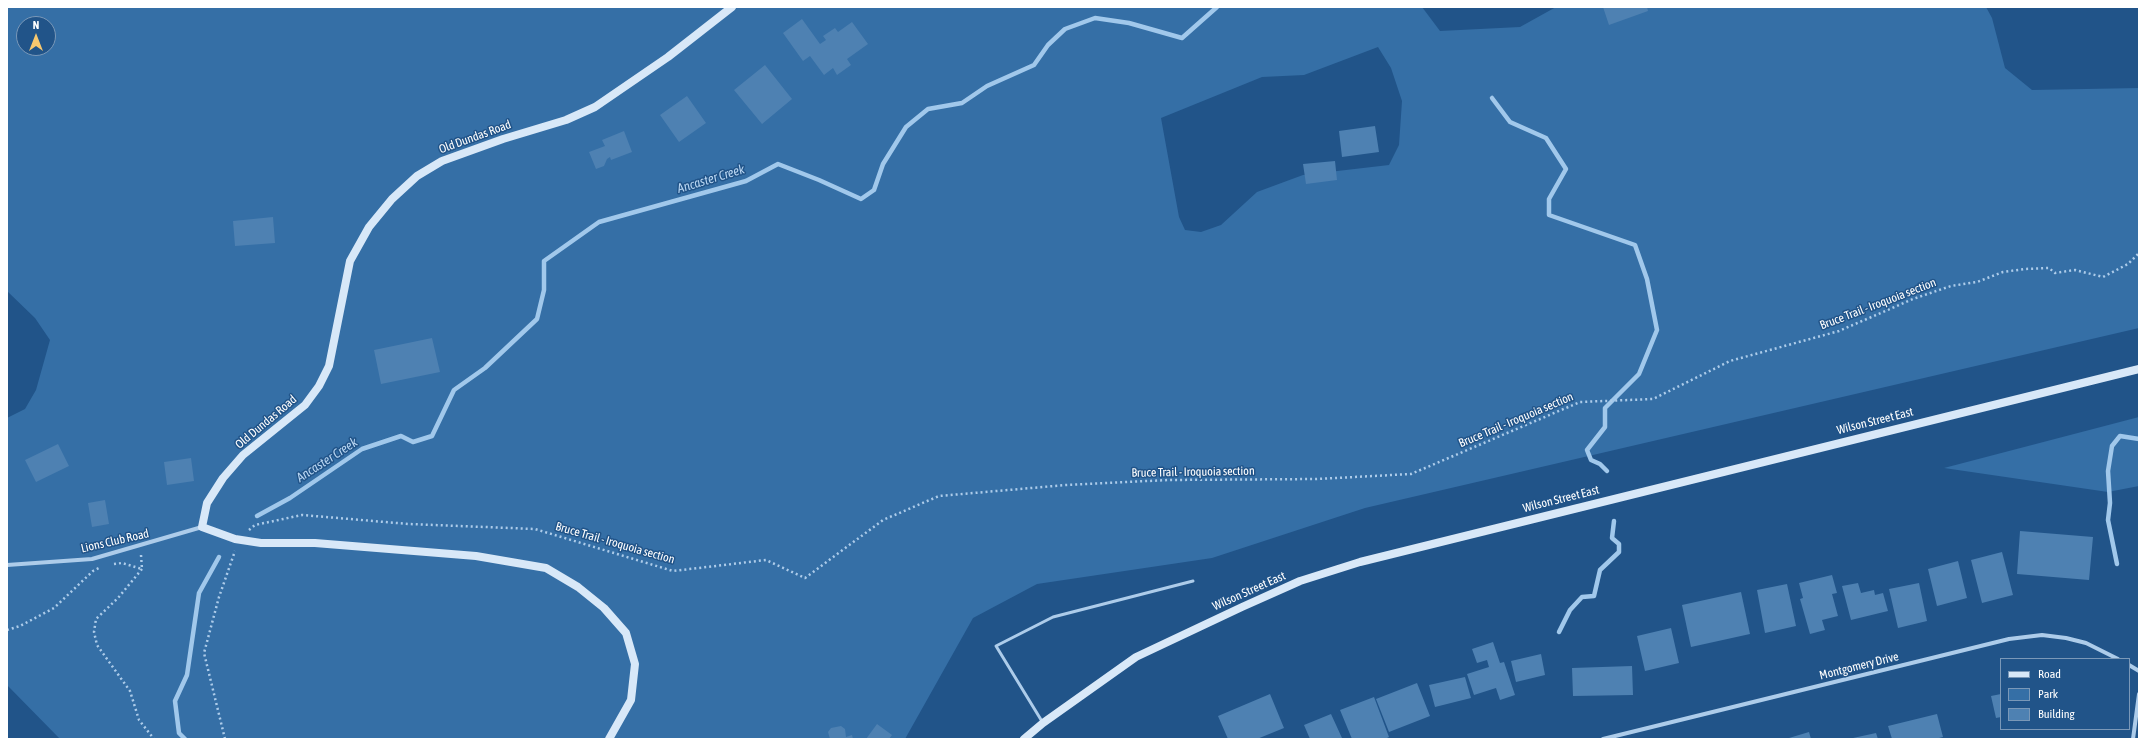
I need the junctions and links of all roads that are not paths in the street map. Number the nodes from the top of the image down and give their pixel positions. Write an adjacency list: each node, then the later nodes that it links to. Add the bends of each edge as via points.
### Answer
1 (732, 7): 3 (street, Old Dundas Road, via 668,57 595,107 566,120 442,161 417,176 392,199 369,227 350,261 329,366 319,386 305,405 243,455 223,478 207,503)
2 (2139, 369): 10 (street, Wilson Street East, via 1360,562 1300,582 1136,658)
3 (202, 527): 4 (street, Lions Club Road, via 92,559); 11 (street, via 237,539 261,543 314,543 476,556 546,568 578,587 604,608 626,633 635,664 630,700)
4 (7, 565)
5 (1193, 581): 10 (lane, via 1053,616 996,646)
6 (2116, 658): 13 (street, Montgomery Drive, via 2086,643 2066,638 2042,635 2009,639)
7 (2130, 666): 8 (street)
8 (2139, 671)
9 (2139, 694): 14 (street)
10 (1042, 723): 12 (street, Wilson Street East)
11 (609, 739)
12 (1024, 739)
13 (1603, 739)
14 (2133, 739)

